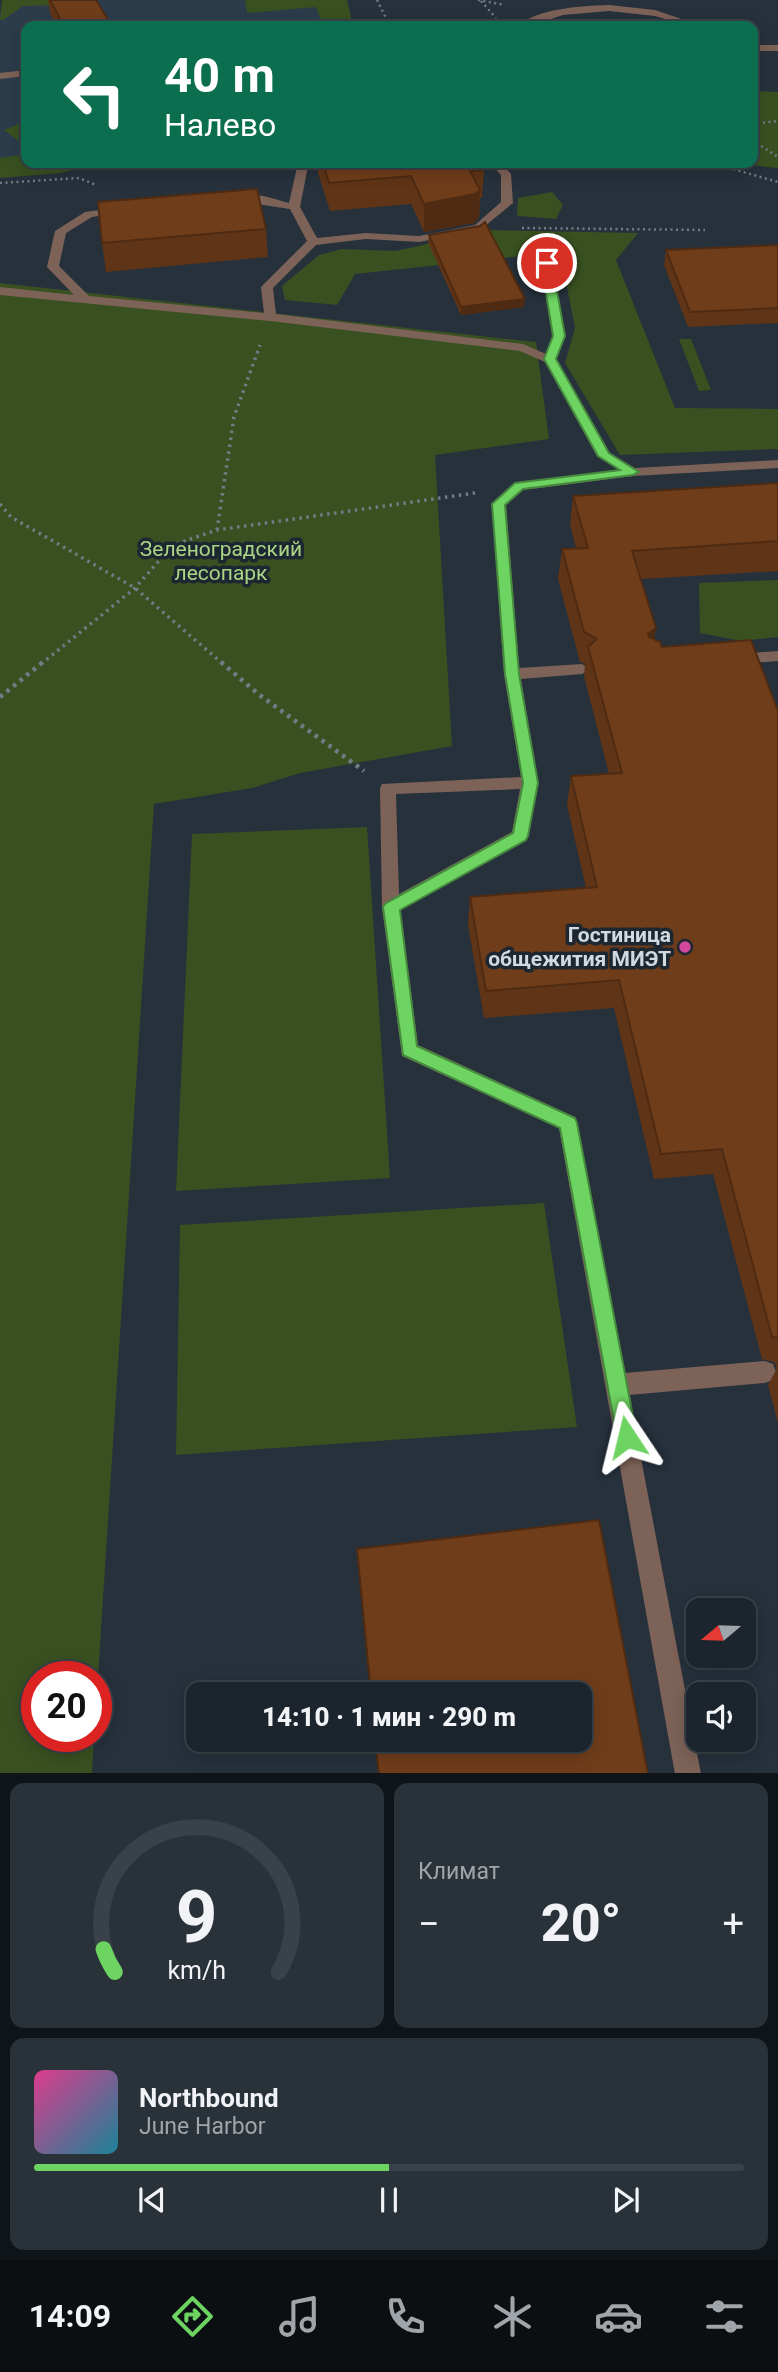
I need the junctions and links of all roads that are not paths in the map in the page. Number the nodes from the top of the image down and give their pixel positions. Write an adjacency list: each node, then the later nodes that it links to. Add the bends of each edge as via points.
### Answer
1 (534, 21): 2 (lane, via 600,9)
2 (686, 21)
3 (758, 48): 4 (lane)
4 (778, 48)
5 (21, 74): 6 (lane)
6 (0, 76)
7 (302, 168): 10 (lane)
8 (500, 168): 12 (lane, via 506,174 508,203 479,228 419,239 366,236)
9 (230, 200): 10 (lane, via 256,198)
10 (294, 207): 12 (lane)
11 (128, 209): 15 (lane, via 89,214 61,231 53,267)
12 (313, 242): 16 (lane, via 267,287)
13 (547, 263): 17 (lane, via 559,336)
14 (0, 291): 15 (lane)
15 (85, 299): 16 (lane)
16 (270, 317): 17 (lane, via 523,348)
17 (550, 359): 19 (lane, via 604,456)
18 (778, 464): 19 (lane)
19 (633, 472): 23 (lane, via 519,486 499,504)
20 (778, 656): 21 (lane)
21 (726, 659)
22 (582, 669): 23 (lane)
23 (512, 674): 24 (lane)
24 (530, 783): 25 (lane, via 520,836); 25 (lane, via 388,788)
25 (391, 907): 27 (lane, via 409,1050 568,1123)
26 (765, 1372): 27 (lane)
27 (618, 1385): 28 (lane)
28 (688, 1773)

